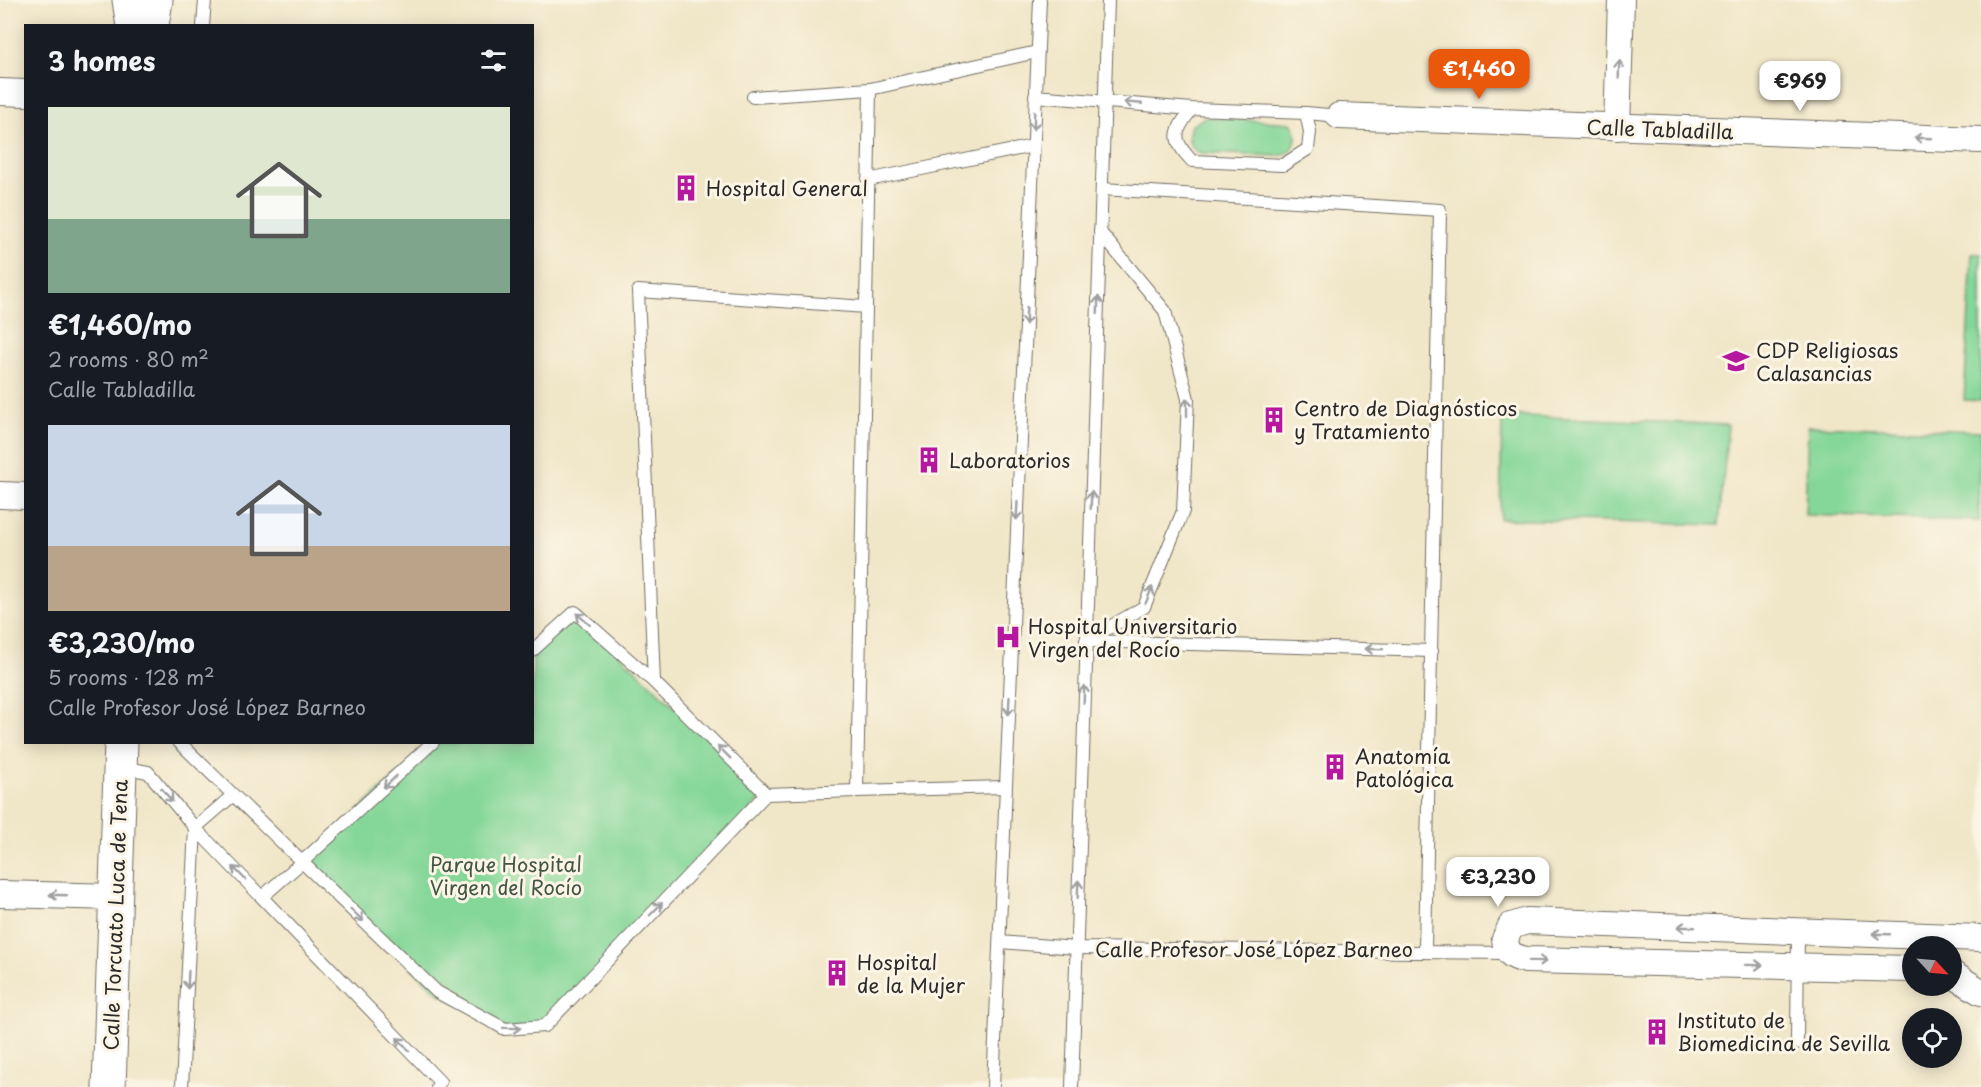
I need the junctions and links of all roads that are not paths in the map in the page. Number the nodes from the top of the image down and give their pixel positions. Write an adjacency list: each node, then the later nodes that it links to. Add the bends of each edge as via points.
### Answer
1 (129, 0): 8 (main road)
2 (138, 0): 9 (lane)
3 (156, 0): 10 (main road)
4 (204, 0): 11 (lane)
5 (1040, 0): 12 (lane)
6 (1108, 0): 18 (lane)
7 (1620, 0): 22 (street, one-way to 7)
8 (135, 24)
9 (136, 24)
10 (152, 24)
11 (203, 24)
12 (1037, 52): 13 (lane); 16 (lane)
13 (870, 89): 17 (lane); 25 (lane)
14 (0, 92): 15 (street)
15 (24, 93)
16 (1035, 96): 18 (lane); 24 (lane, one-way to 24)
17 (753, 98)
18 (1104, 101): 19 (lane, one-way to 18); 26 (lane)
19 (1192, 109): 20 (lane); 20 (lane, via 1179,129 1177,145 1192,161 1201,163 1271,165 1292,161 1308,150)
20 (1306, 113): 21 (lane)
21 (1339, 116): 22 (street, Calle Tabladilla)
22 (1617, 127): 23 (street, Calle Tabladilla, one-way to 22)
23 (1981, 140)
24 (1033, 146): 25 (lane); 38 (lane, one-way to 38)
25 (868, 180): 28 (lane)
26 (1101, 189): 27 (lane); 33 (lane, via 1440,210)
27 (1100, 232): 31 (lane, one-way to 27); 31 (lane, one-way to 27, via 1144,607 1183,511 1188,399 1165,311)
28 (866, 307): 34 (lane, via 638,291); 39 (lane)
29 (0, 495): 30 (street)
30 (24, 496)
31 (1086, 641): 33 (lane, one-way to 31); 51 (lane, one-way to 31)
32 (534, 649): 34 (lane, one-way to 32, via 575,612)
33 (1432, 651): 52 (lane)
34 (654, 682): 40 (lane, one-way to 34)
35 (180, 744): 41 (lane)
36 (431, 744): 43 (lane, one-way to 43)
37 (121, 754): 42 (lane, one-way to 42, via 148,772); 45 (main road, Calle Torcuato Luca de Tena)
38 (1005, 787): 39 (lane); 50 (lane)
39 (857, 791): 40 (lane)
40 (766, 794): 43 (lane, one-way to 40, via 437,992 505,1029 545,1026)
41 (232, 796): 42 (lane); 43 (lane)
42 (195, 828): 46 (lane, one-way to 42); 61 (lane, one-way to 61)
43 (302, 862): 46 (lane)
44 (0, 894): 45 (street, one-way to 44)
45 (116, 897): 60 (main road, Calle Torcuato Luca de Tena)
46 (262, 897): 62 (lane, one-way to 46, via 440,1082)
47 (1585, 924): 48 (street, one-way to 47); 53 (street, via 1518,922 1504,939); 54 (street)
48 (1798, 930): 49 (street, one-way to 48); 55 (lane)
49 (1981, 938)
50 (1000, 942): 51 (lane, Calle Profesor José López Barneo); 63 (lane)
51 (1076, 948): 52 (lane, Calle Profesor José López Barneo); 64 (lane)
52 (1425, 950): 53 (lane, Calle Profesor José López Barneo)
53 (1508, 953): 54 (street, Calle Profesor José López Barneo, one-way to 54, via 1526,960)
54 (1584, 962): 55 (street, Calle Profesor José López Barneo, one-way to 55)
55 (1799, 965): 56 (street, Calle Profesor José López Barneo); 59 (lane)
56 (1902, 969)
57 (1962, 980): 58 (street)
58 (1981, 992)
59 (1797, 1043)
60 (109, 1087)
61 (182, 1087)
62 (437, 1087)
63 (993, 1087)
64 (1072, 1087)

